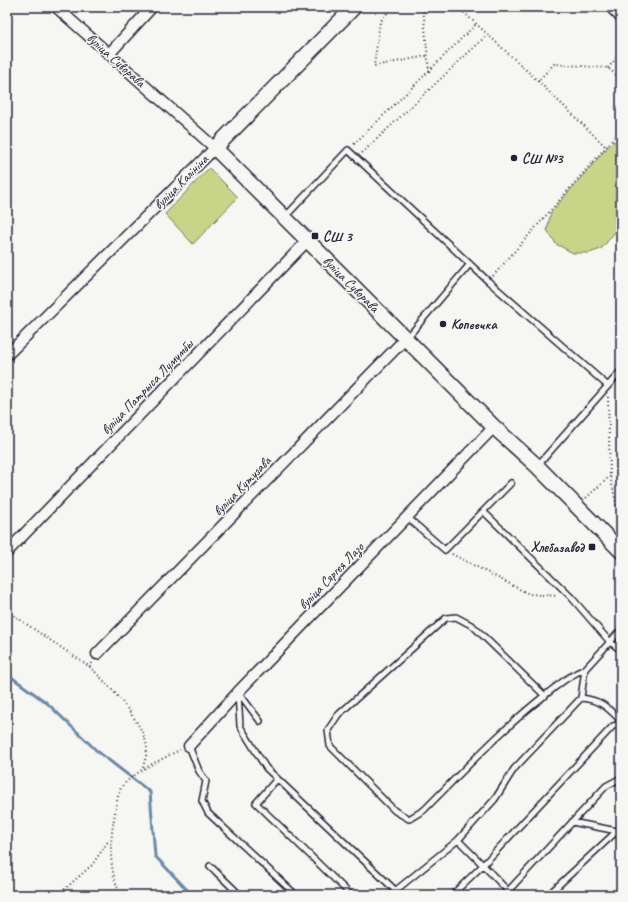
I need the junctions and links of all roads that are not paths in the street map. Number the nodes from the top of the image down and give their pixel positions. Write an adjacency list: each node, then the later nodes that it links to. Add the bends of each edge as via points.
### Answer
1 (56, 7): 6 (street, вуліца Суворава)
2 (152, 7): 6 (street)
3 (354, 7): 7 (main road, вуліца Калініна)
4 (607, 7): 5 (lane)
5 (621, 20)
6 (109, 54): 7 (street, вуліца Суворава)
7 (215, 148): 8 (main road, вуліца Суворава); 12 (street, вуліца Калініна)
8 (284, 218): 9 (main road, вуліца Суворава); 10 (lane, via 348,150)
9 (307, 241): 11 (main road, вуліца Суворава); 21 (street, вуліца Патрыса Лумумбы)
10 (470, 264): 11 (lane); 14 (lane)
11 (406, 338): 15 (main road, вуліца Суворава); 25 (street, вуліца Кутузава)
12 (7, 355)
13 (621, 371): 14 (lane)
14 (608, 386): 16 (lane)
15 (494, 427): 16 (main road, вуліца Суворава); 19 (street, вуліца Сяргея Лазо)
16 (537, 466): 20 (main road, вуліца Суворава)
17 (511, 483): 18 (lane)
18 (484, 512): 19 (lane, via 445,550); 23 (lane, via 571,597)
19 (408, 517): 27 (street, вуліца Сяргея Лазо)
20 (621, 551)
21 (7, 552)
22 (621, 630): 23 (lane)
23 (610, 642): 24 (lane); 26 (lane)
24 (621, 650)
25 (97, 654)
26 (585, 669): 28 (lane, via 572,674); 29 (lane)
27 (238, 692): 30 (lane); 33 (street, вуліца Сяргея Лазо); 35 (lane, via 240,726 266,768)
28 (545, 696): 28 (lane, via 522,714 424,810 409,819 395,811 330,746 328,730 338,715 446,618 456,617 473,626)
29 (581, 698): 31 (lane, via 595,699); 39 (lane, via 514,769 495,799)
30 (260, 721)
31 (621, 721)
32 (621, 724): 40 (lane, via 613,726)
33 (189, 746): 45 (lane, via 206,781 202,801 208,813)
34 (621, 778): 36 (lane, via 606,786)
35 (277, 779): 42 (lane); 46 (lane, via 256,804)
36 (572, 822): 37 (lane); 43 (lane)
37 (619, 829): 38 (lane); 50 (lane)
38 (621, 835)
39 (458, 840): 40 (lane); 42 (lane)
40 (482, 865): 43 (lane); 48 (lane)
41 (210, 866): 44 (lane)
42 (395, 890): 47 (lane)
43 (508, 891): 49 (lane)
44 (240, 895)
45 (296, 895)
46 (351, 895)
47 (390, 895)
48 (452, 895)
49 (504, 895)
50 (548, 895)

